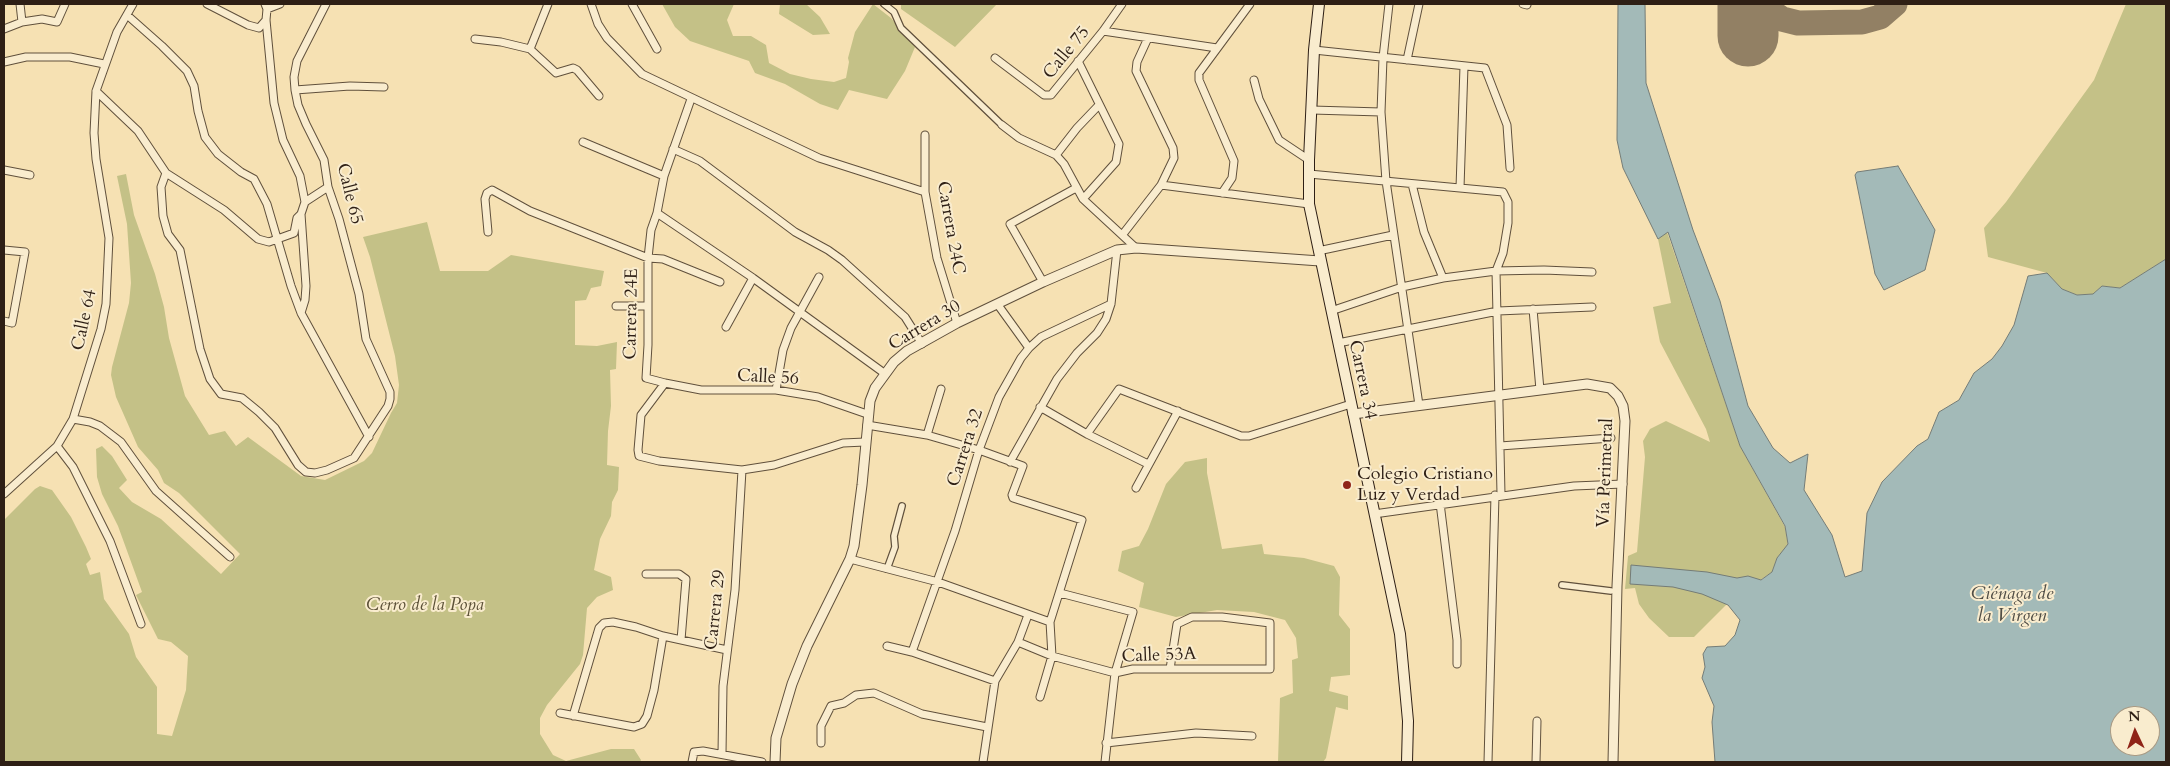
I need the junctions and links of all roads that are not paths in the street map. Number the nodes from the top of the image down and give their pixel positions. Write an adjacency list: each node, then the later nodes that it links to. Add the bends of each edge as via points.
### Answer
1 (65, 4): 19 (street, via 57,22 42,19)
2 (133, 4): 17 (street, Calle 64)
3 (207, 4): 18 (street, via 259,28)
4 (280, 4): 16 (street)
5 (326, 4): 37 (street, Calle 65, via 297,60)
6 (548, 4): 25 (street)
7 (591, 4): 40 (street, via 602,31 634,67)
8 (632, 4): 26 (street)
9 (884, 4): 44 (street, via 894,12 901,28)
10 (1122, 4): 21 (street, Calle 75)
11 (1250, 4): 24 (street)
12 (1319, 4): 27 (main road, Carrera 34)
13 (1419, 4): 30 (street)
14 (19, 5): 19 (street)
15 (1388, 5): 29 (street)
16 (266, 6): 18 (street)
17 (127, 15): 33 (street, Calle 64); 72 (street, via 187,71 194,86 205,137 218,154 254,179 267,204)
18 (266, 20): 65 (street, via 274,103 283,140 300,176)
19 (22, 22): 20 (street)
20 (4, 29)
21 (1103, 31): 22 (street); 31 (street, Calle 75)
22 (1148, 38): 24 (street); 58 (street, via 1136,71 1173,148 1171,167)
23 (475, 39): 25 (street)
24 (1217, 48): 63 (street, via 1202,66 1199,80 1234,161 1232,178)
25 (530, 49): 39 (street, via 556,73 573,68 577,70)
26 (657, 49)
27 (1314, 50): 29 (street); 42 (main road, Carrera 34)
28 (995, 58): 31 (street, Calle 75, via 1044,95 1051,95)
29 (1383, 58): 30 (street); 43 (street)
30 (1407, 60): 34 (street)
31 (1078, 61): 41 (street)
32 (4, 62): 33 (street, via 26,57 70,57)
33 (104, 64): 38 (street, Calle 64)
34 (1464, 66): 50 (street, via 1485,68 1487,71 1507,125); 61 (street)
35 (1254, 80): 49 (street, via 1259,99 1279,140)
36 (384, 87): 37 (street)
37 (295, 90): 59 (street, Calle 65, via 303,118 324,160)
38 (96, 91): 52 (street, via 138,131); 114 (street, Calle 64, via 94,133 109,238 108,282 101,329)
39 (599, 96)
40 (691, 98): 47 (street, Carrera 24E); 62 (street, via 819,158)
41 (1099, 105): 48 (street); 64 (street, via 1120,144 1119,154 1116,162)
42 (1312, 110): 43 (street); 49 (main road, Carrera 34)
43 (1381, 112): 56 (street)
44 (1002, 124): 48 (street, via 1019,138)
45 (925, 135): 62 (street, Carrera 24C)
46 (583, 142): 55 (street)
47 (673, 149): 55 (street, Carrera 24E); 101 (street, via 700,161 795,232 842,260 905,317)
48 (1056, 155): 60 (street)
49 (1309, 160): 53 (main road, Carrera 34)
50 (1510, 168)
51 (4, 170): 54 (street)
52 (166, 173): 72 (street, via 224,210 258,238 269,242); 118 (street, via 161,187 163,216 168,234 180,250 200,349 210,379 221,394 242,398 259,412 275,428 298,465 306,472 327,470 354,458)
53 (1309, 174): 56 (street); 66 (main road, Carrera 34)
54 (30, 175)
55 (664, 176): 67 (street, Carrera 24E)
56 (1386, 181): 57 (street); 71 (street)
57 (1412, 184): 61 (street); 82 (street, via 1424,232)
58 (1161, 185): 63 (street); 70 (street)
59 (328, 187): 65 (street); 118 (street, Calle 65, via 359,294 366,338 390,392 388,406)
60 (1076, 188): 64 (street); 84 (street, via 1010,224)
61 (1460, 188): 78 (street, via 1503,192 1508,202 1506,238)
62 (926, 192): 97 (street, Carrera 24C, via 937,258)
63 (1222, 193): 66 (street)
64 (1083, 199): 70 (street)
65 (306, 202): 68 (street)
66 (1309, 204): 76 (main road, Carrera 34)
67 (657, 213): 77 (street, Carrera 24E, via 651,230); 81 (street)
68 (301, 214): 72 (street, via 294,232); 95 (street, via 306,286)
69 (488, 232): 77 (street, via 485,199 492,190 530,211)
70 (1123, 234): 73 (street)
71 (1392, 235): 76 (street); 85 (street)
72 (278, 238): 95 (street)
73 (1136, 248): 75 (street, Carrera 30); 76 (street, Carrera 30)
74 (4, 250): 96 (street, via 25,252 12,323)
75 (1117, 250): 84 (street, Carrera 30); 87 (street)
76 (1319, 256): 93 (main road, Carrera 34)
77 (648, 258): 83 (street, via 663,259); 89 (street, Carrera 24E)
78 (1496, 271): 79 (street); 82 (street); 94 (street)
79 (1592, 272)
80 (819, 277): 92 (street)
81 (753, 278): 92 (street); 98 (street)
82 (1443, 278): 85 (street)
83 (720, 282)
84 (1042, 282): 86 (street, Carrera 30)
85 (1402, 287): 93 (street); 99 (street)
86 (998, 304): 97 (street, Carrera 30); 102 (street)
87 (1112, 304): 102 (street, Carrera 32, via 1041,337); 110 (street, via 1097,333 1056,379)
88 (616, 306): 89 (street)
89 (647, 306): 104 (street, Carrera 24E, via 646,378)
90 (1592, 307): 91 (street)
91 (1533, 309): 94 (street); 107 (street)
92 (799, 311): 103 (street); 106 (street, via 783,350)
93 (1331, 311): 100 (main road, Carrera 34)
94 (1498, 311): 99 (street); 108 (street)
95 (301, 313): 118 (street)
96 (4, 321)
97 (957, 324): 101 (street, Carrera 30)
98 (726, 327)
99 (1408, 330): 100 (street); 109 (street)
100 (1338, 343): 111 (main road, Carrera 34)
101 (922, 344): 103 (street, Carrera 30, via 908,351)
102 (1029, 348): 123 (street, Carrera 32, via 999,397)
103 (884, 373): 113 (street, Carrera 30, via 875,388)
104 (665, 384): 106 (street, Calle 56, via 717,391); 126 (street, via 641,415 640,456)
105 (941, 389): 117 (street)
106 (776, 390): 113 (street, Calle 56, via 818,398)
107 (1540, 390): 108 (street, Vía Perimetral); 127 (street, Vía Perimetral, via 1599,385 1610,388 1618,396 1625,421)
108 (1499, 395): 109 (street, Vía Perimetral); 122 (street)
109 (1419, 405): 111 (street, Vía Perimetral)
110 (1040, 407): 116 (street); 124 (street)
111 (1352, 409): 112 (street, via 1249,436 1233,435); 133 (main road, Carrera 34)
112 (1178, 411): 116 (street, via 1119,389); 125 (street)
113 (867, 414): 115 (street, Carrera 30)
114 (73, 419): 121 (street, Calle 64); 134 (street, via 100,426 121,442 156,491)
115 (867, 425): 117 (street); 120 (street, Carrera 30)
116 (1087, 434): 125 (street)
117 (927, 435): 123 (street)
118 (368, 437)
119 (1611, 438): 122 (street)
120 (865, 442): 126 (street, via 843,443 774,465); 135 (street, Carrera 30, via 861,494)
121 (57, 446): 129 (street, Calle 64); 144 (street, via 73,467 110,541)
122 (1500, 446): 130 (street)
123 (979, 450): 124 (street); 138 (street, Carrera 32)
124 (1010, 462): 141 (street, via 1023,466 1012,495 1014,498 1082,520)
125 (1148, 464): 128 (street)
126 (742, 470): 149 (street, Carrera 29, via 735,590)
127 (1623, 484): 130 (street); 140 (street, Vía Perimetral)
128 (1136, 488)
129 (4, 494)
130 (1498, 495): 131 (street); 171 (street)
131 (1440, 503): 133 (street); 152 (street)
132 (902, 506): 136 (street, via 894,536 896,547)
133 (1374, 514): 170 (main road, Carrera 34, via 1400,634 1408,721)
134 (230, 557)
135 (850, 559): 136 (street); 167 (street, Carrera 30, via 792,684 776,738)
136 (887, 569): 138 (street)
137 (646, 574): 146 (street, via 679,574 686,579)
138 (938, 582): 142 (street); 150 (street, Carrera 32)
139 (1562, 585): 140 (street)
140 (1614, 588): 173 (street, Vía Perimetral)
141 (1060, 593): 143 (street); 154 (street, via 1133,612)
142 (1028, 615): 143 (street); 147 (street)
143 (1050, 622): 151 (street)
144 (141, 624)
145 (663, 636): 146 (street); 158 (street, via 636,627 604,623); 158 (street, via 654,690 642,724 634,727)
146 (681, 640): 149 (street)
147 (1018, 642): 151 (street, Calle 53A); 155 (street)
148 (887, 646): 150 (street)
149 (727, 650): 164 (street, Carrera 29)
150 (912, 652): 155 (street)
151 (1052, 656): 154 (street, Calle 53A); 156 (street)
152 (1457, 664)
153 (1170, 669): 153 (street, Calle 53A, via 1270,670 1270,623 1192,617 1176,624); 154 (street, Calle 53A, via 1133,669)
154 (1115, 673): 162 (street)
155 (995, 681): 160 (street)
156 (1040, 697)
157 (560, 713): 158 (street)
158 (573, 716)
159 (1538, 721): 172 (street)
160 (986, 727): 163 (street, via 922,714 874,693 856,695 831,706 821,726); 168 (street)
161 (1252, 736): 162 (street, via 1196,733)
162 (1106, 743): 169 (street)
163 (821, 744)
164 (722, 754): 165 (street, via 694,752); 166 (street)
165 (692, 762)
166 (762, 762)
167 (775, 762)
168 (983, 762)
169 (1105, 762)
170 (1407, 762)
171 (1488, 762)
172 (1536, 762)
173 (1613, 762)

